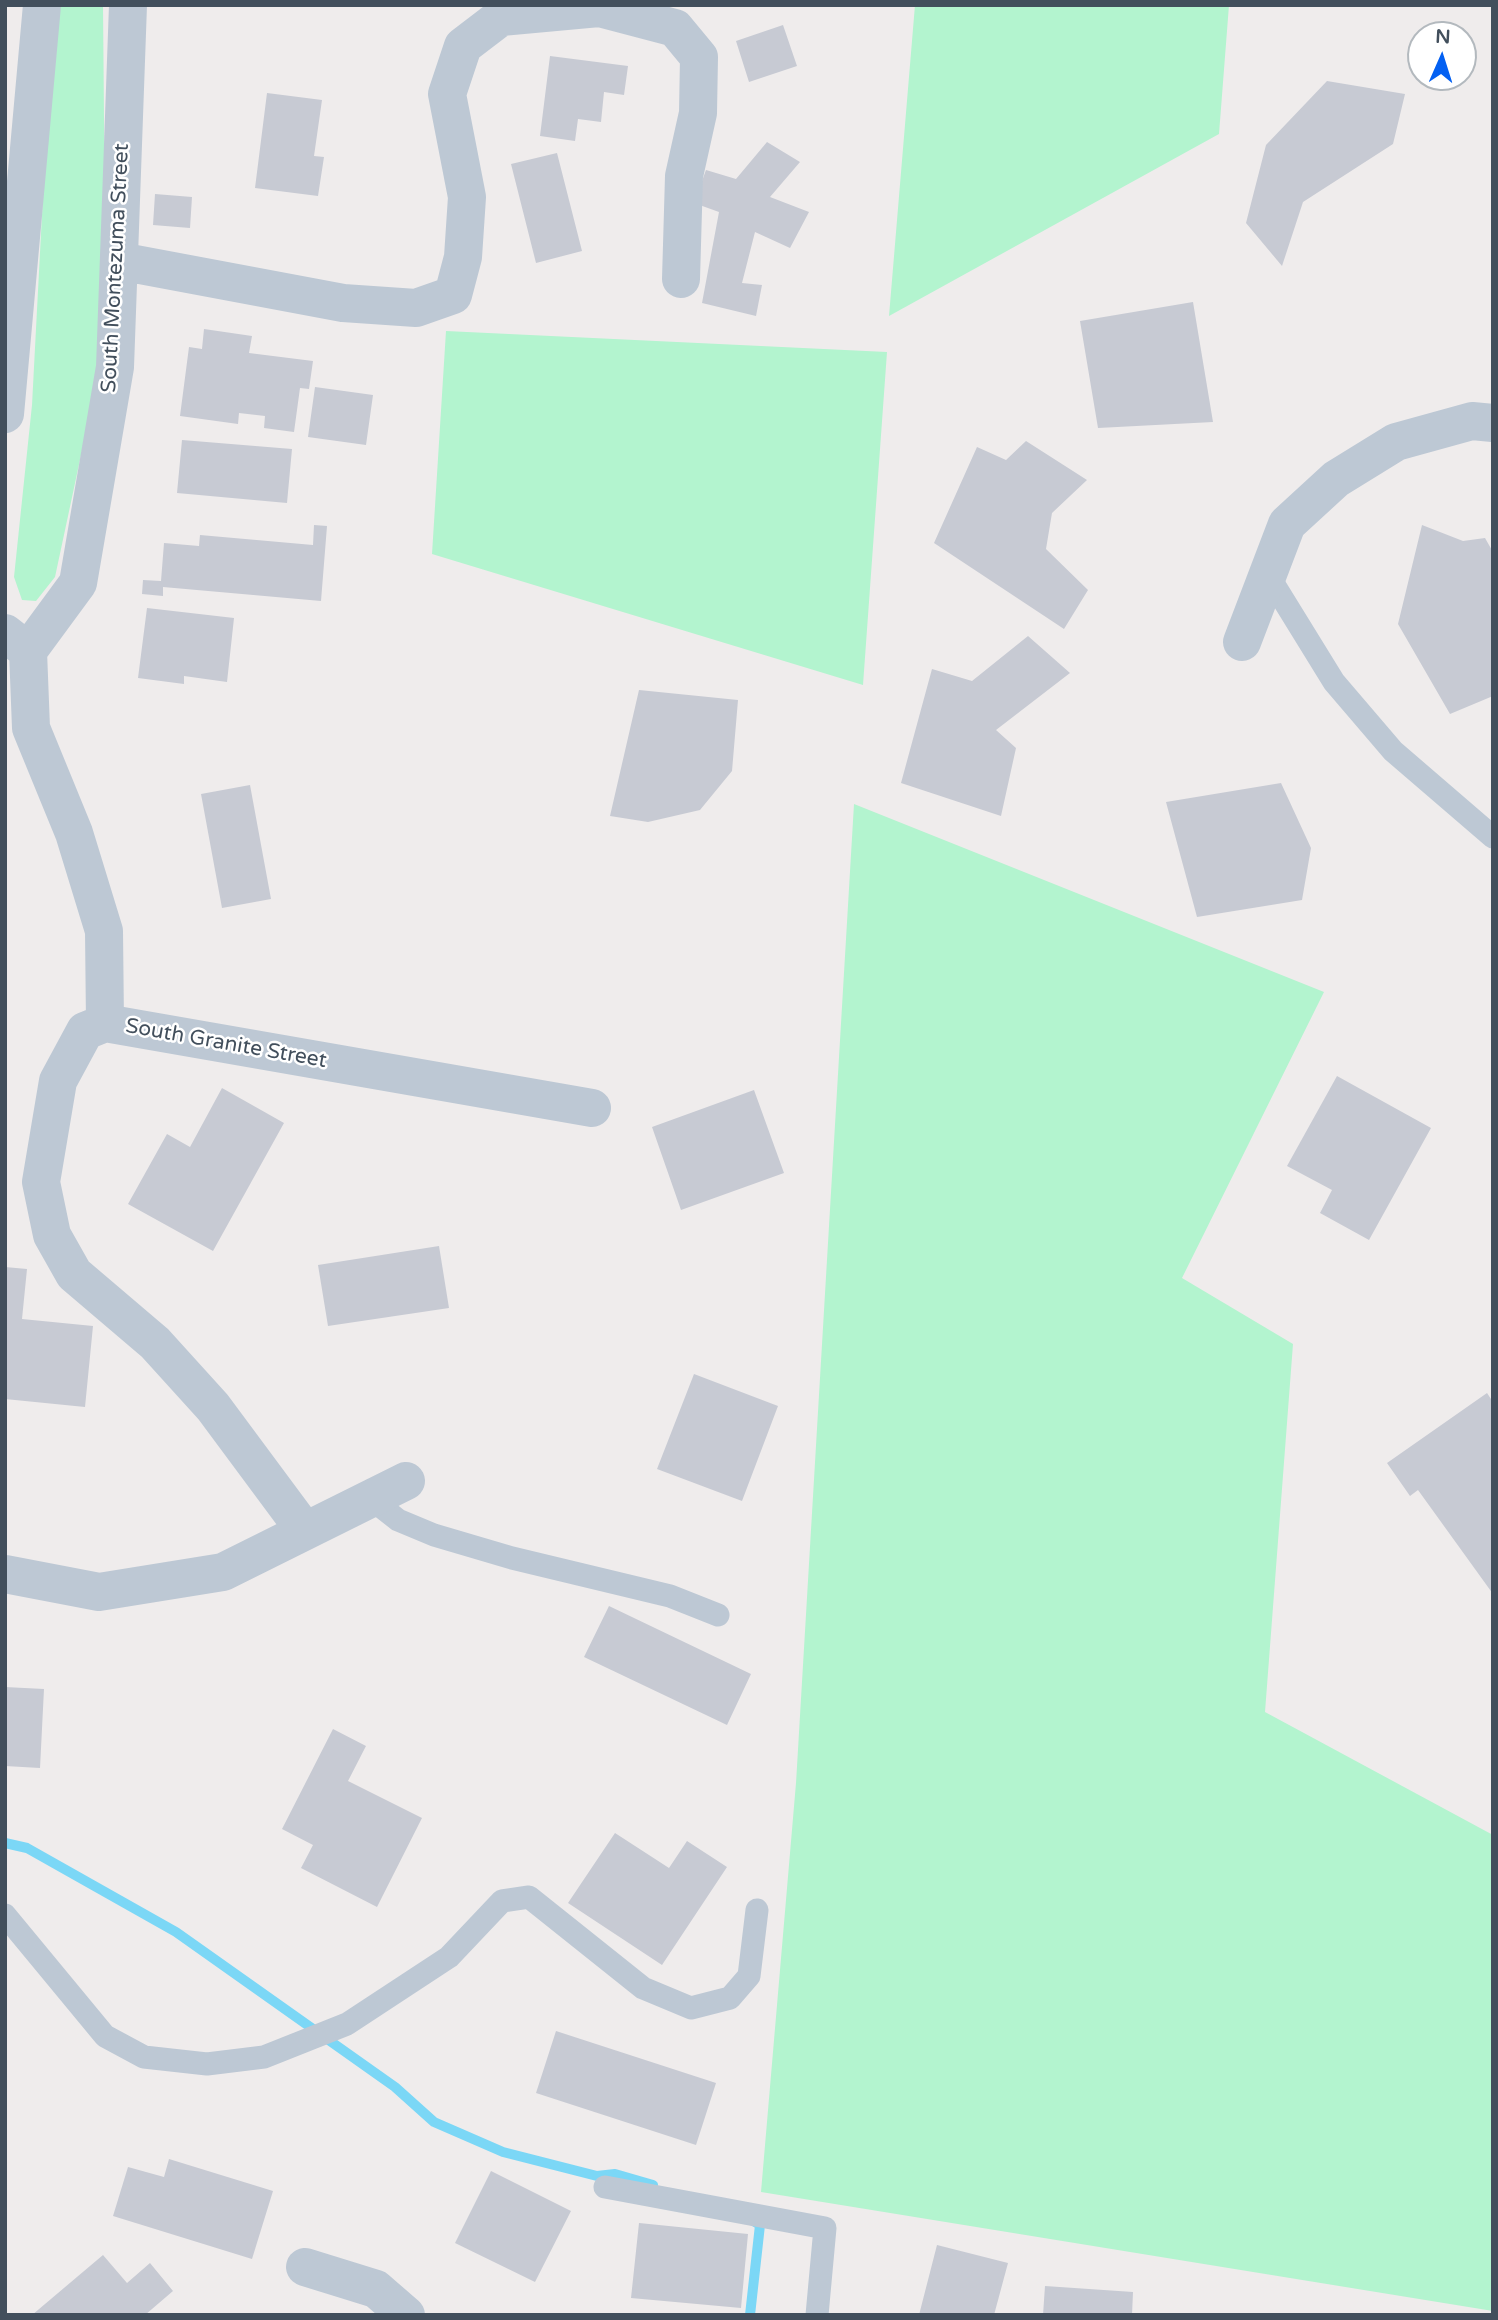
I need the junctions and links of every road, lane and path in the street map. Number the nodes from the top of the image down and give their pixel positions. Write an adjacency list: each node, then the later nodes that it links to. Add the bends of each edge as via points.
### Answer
1 (43, 5): 5 (street)
2 (128, 5): 3 (street, South Montezuma Street)
3 (119, 261): 4 (street, via 343,303 416,309 453,295 463,257 467,197 447,94 463,46 501,18 599,8 675,29 699,57 698,113 684,176); 8 (street, South Montezuma Street, via 115,367 78,583)
4 (681, 279)
5 (5, 414)
6 (1493, 424): 7 (street, via 1472,421 1396,442 1336,479 1287,524)
7 (1268, 575): 9 (street); 10 (lane, via 1334,682 1394,751)
8 (17, 642): 11 (street, via 31,728 74,833 104,931)
9 (1242, 642)
10 (1493, 836)
11 (105, 1023): 12 (street, South Granite Street); 15 (street, South Granite Street, via 85,1031 58,1081 41,1182 52,1235 74,1273 155,1343 213,1407)
12 (592, 1108)
13 (405, 1480): 14 (street)
14 (370, 1498): 15 (street); 17 (lane, via 398,1520 434,1535 670,1597)
15 (305, 1531): 16 (street, via 223,1572 99,1592)
16 (5, 1574)
17 (718, 1615)
18 (757, 1910): 19 (lane, via 749,1976 730,1998 691,2008 643,1988 529,1897 502,1901 449,1957 348,2024 264,2057 207,2064 144,2057 105,2036)
19 (5, 1915)
20 (605, 2187): 23 (lane, via 825,2228)
21 (305, 2267): 22 (street, via 376,2289)
22 (406, 2315)
23 (817, 2315)

